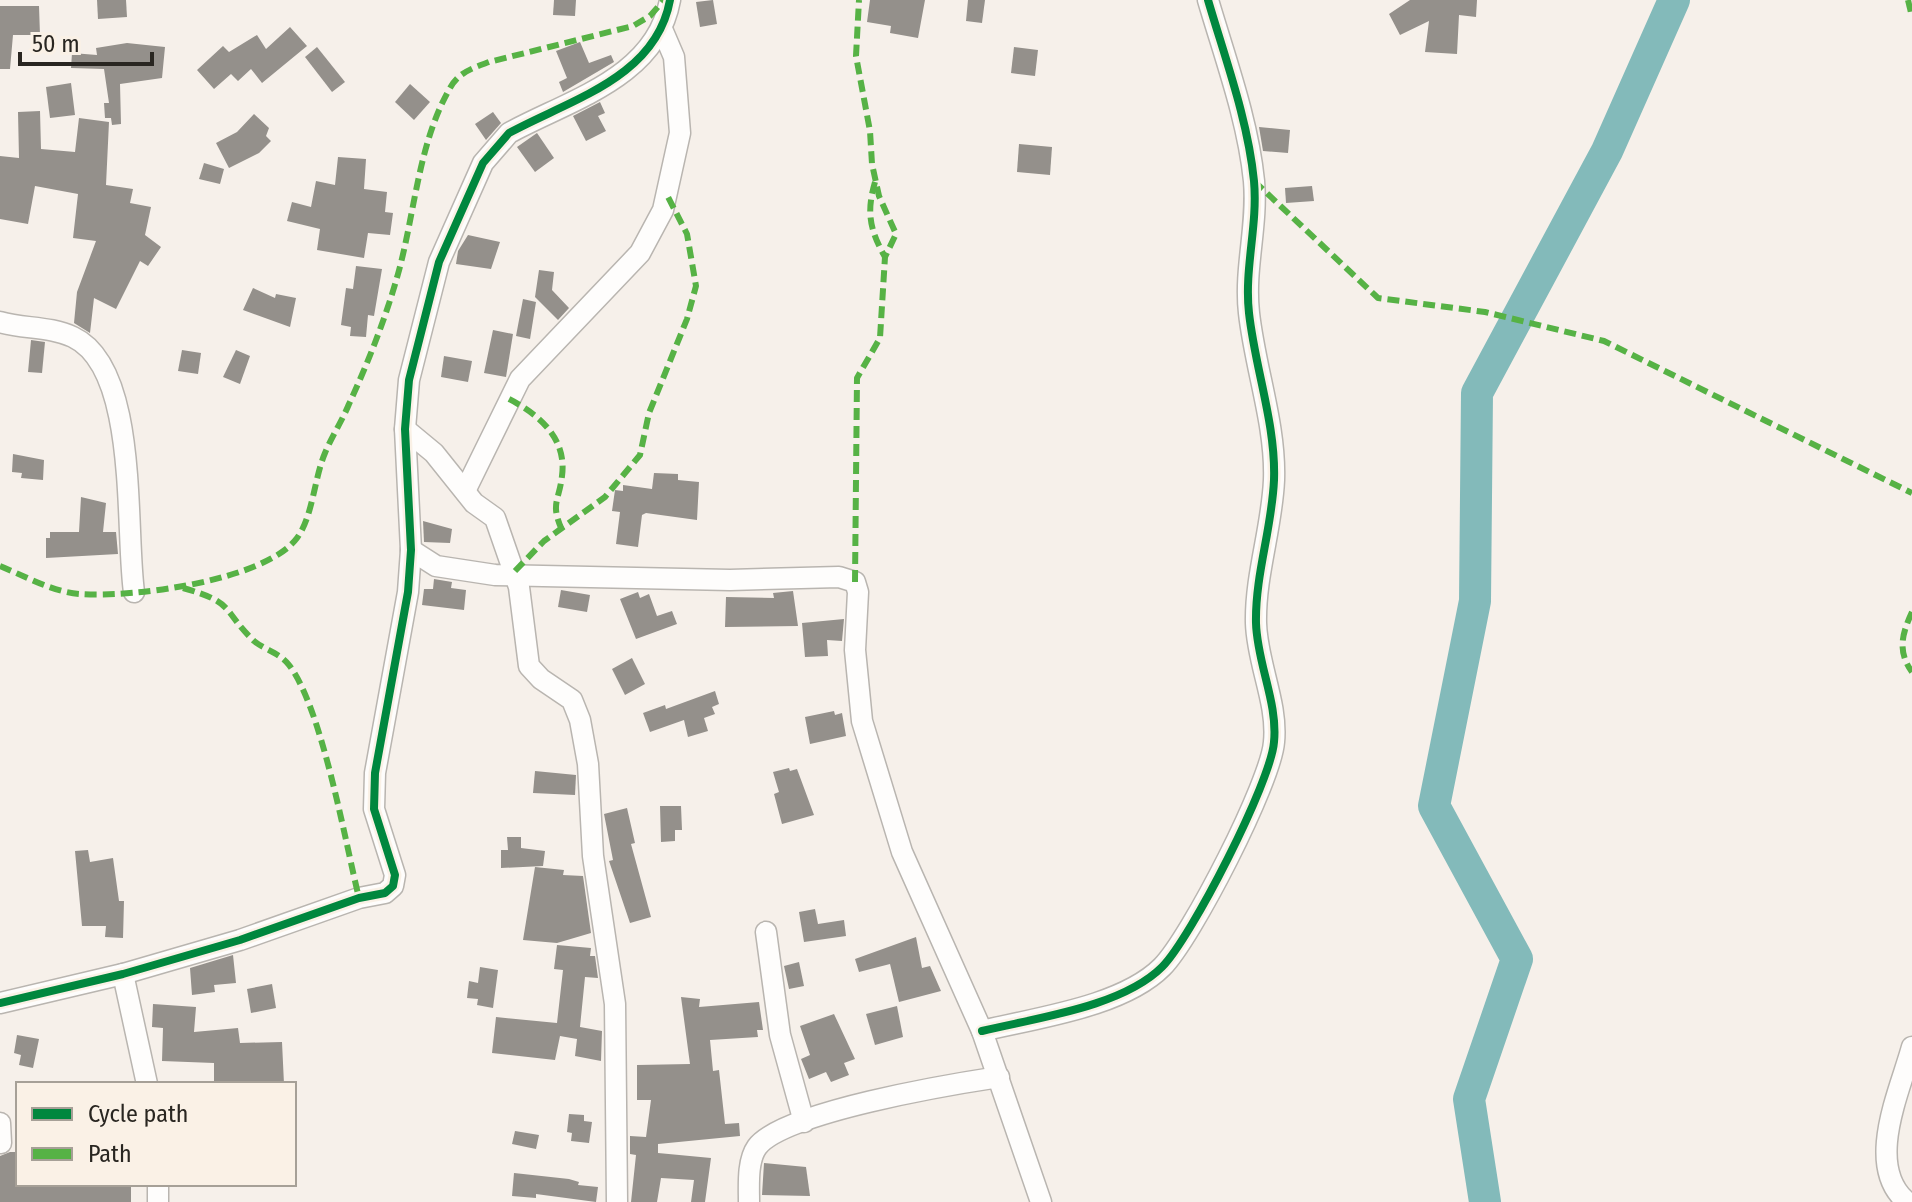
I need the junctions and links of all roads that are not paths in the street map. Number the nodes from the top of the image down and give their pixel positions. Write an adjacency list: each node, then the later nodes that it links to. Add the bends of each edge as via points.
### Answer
1 (670, 0): 3 (street)
2 (1208, 0): 13 (street, via 1254,181 1247,289 1274,478 1256,623 1274,722 1270,764 1205,904 1162,967 1111,996)
3 (662, 29): 5 (street, via 628,71 509,133 483,163 439,262 423,314); 6 (street, via 674,57 680,133 663,210 640,253 520,379)
4 (0, 322): 9 (street, via 73,337 93,352 107,378 126,450)
5 (405, 429): 6 (street, via 434,453); 7 (street)
6 (465, 491): 8 (street, via 495,518)
7 (411, 550): 8 (street, via 423,561 455,571); 11 (street, via 375,773 374,809 395,875 393,886 385,893)
8 (516, 575): 13 (street, via 839,577 855,582 862,721 902,852); 18 (street, via 529,666 572,700 588,764 593,856 615,1004)
9 (134, 592)
10 (766, 932): 17 (street, via 780,1035)
11 (123, 974): 12 (street); 16 (street)
12 (0, 1003)
13 (982, 1031): 15 (street)
14 (1912, 1047): 21 (street, via 1888,1144 1889,1180)
15 (999, 1077): 17 (street, via 905,1092); 20 (street)
16 (147, 1082)
17 (804, 1122): 19 (street, via 758,1146)
18 (617, 1202)
19 (749, 1202)
20 (1041, 1202)
21 (1907, 1202)

